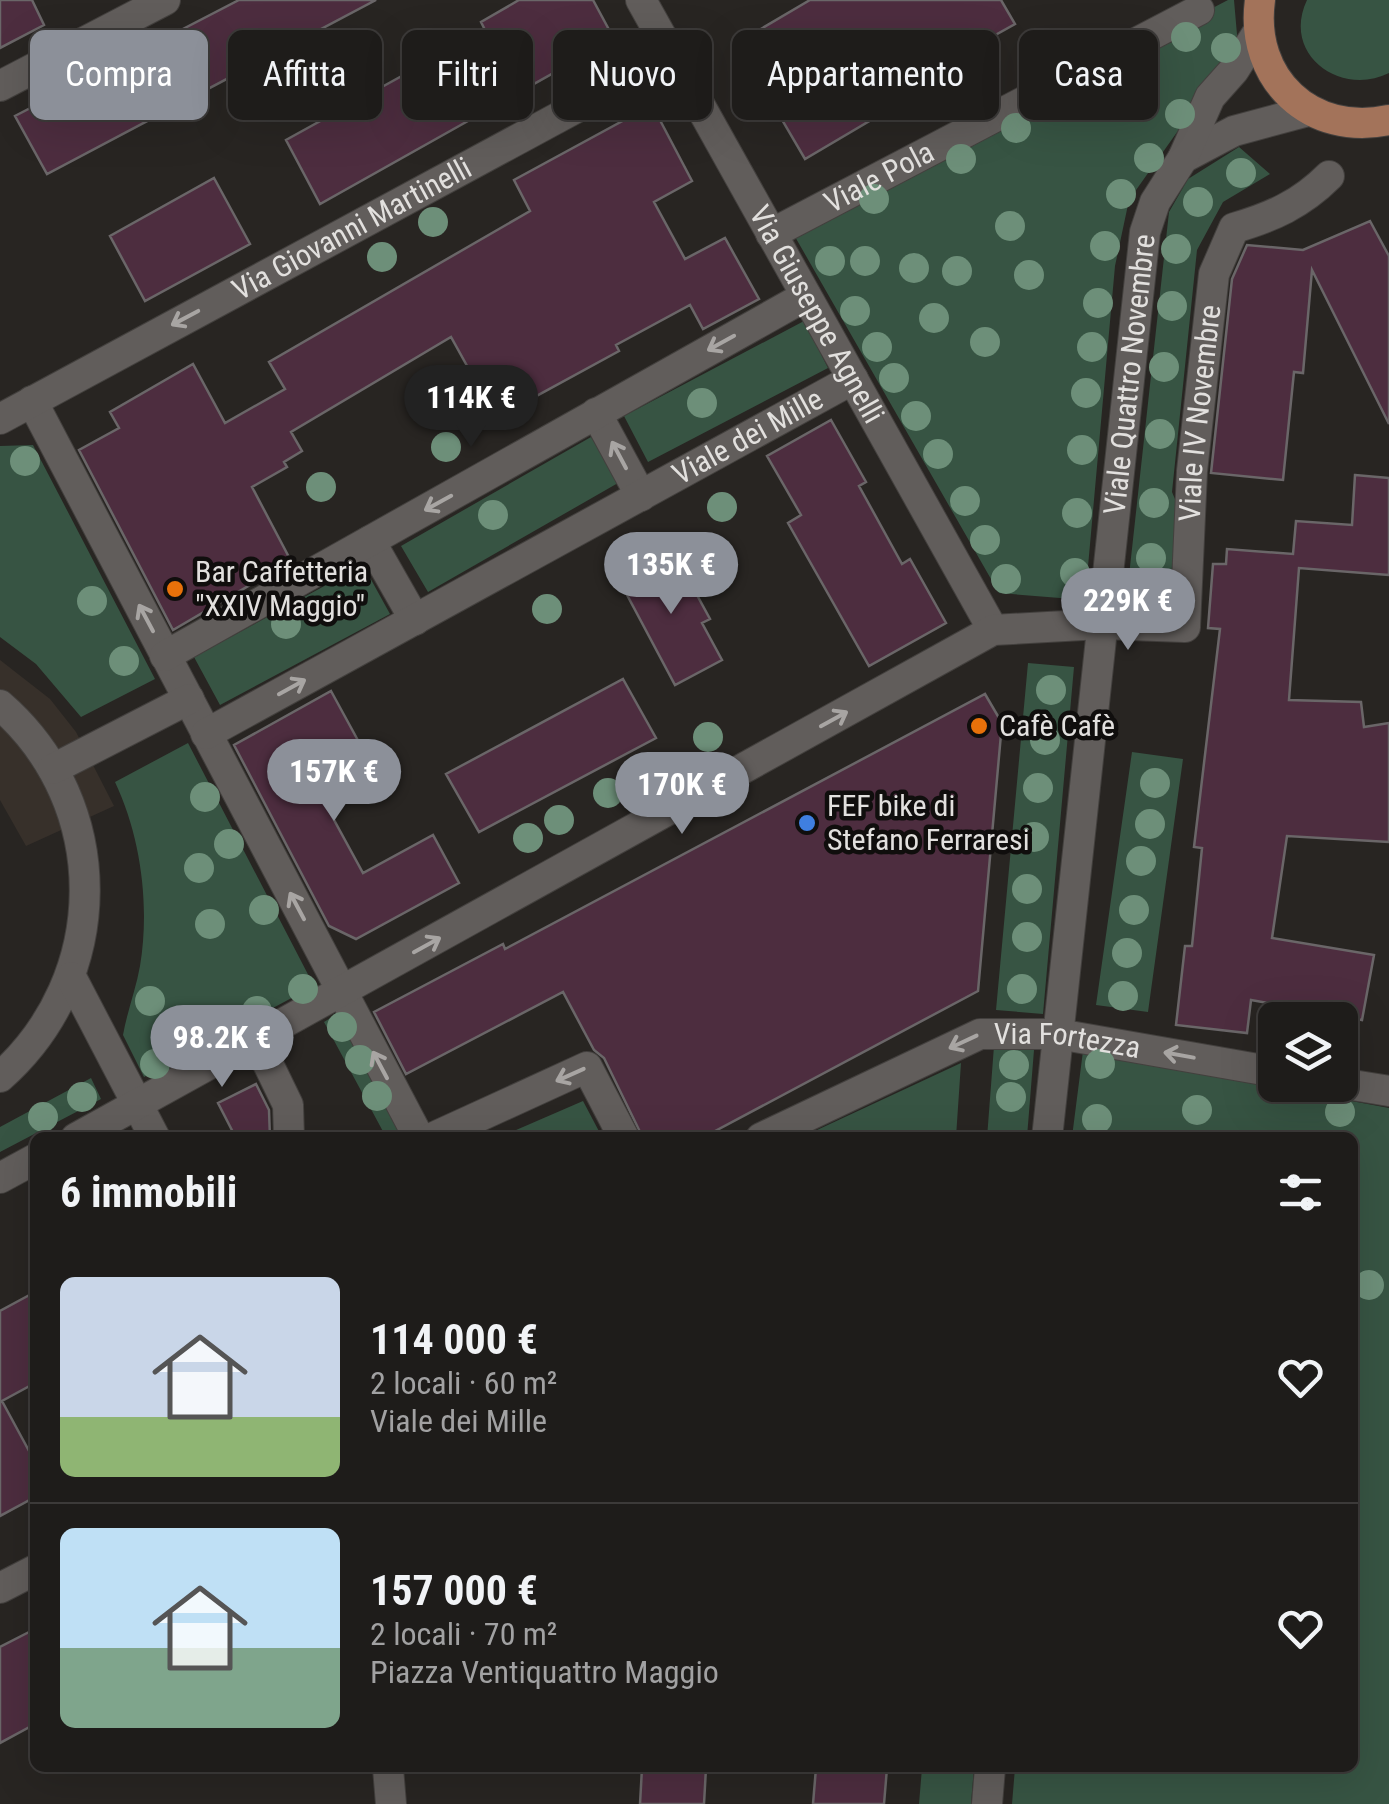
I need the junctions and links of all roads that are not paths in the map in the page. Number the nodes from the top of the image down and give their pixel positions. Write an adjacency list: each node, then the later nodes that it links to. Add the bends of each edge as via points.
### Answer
1 (165, 0): 7 (street)
2 (640, 0): 5 (street, Via Giuseppe Agnelli)
3 (1260, 0): 6 (main road)
4 (1200, 10): 14 (street, Viale Pola)
5 (657, 30)
6 (1258, 32): 8 (main road, via 1278,84); 12 (street, Viale Quattro Novembre, via 1210,97)
7 (0, 86)
8 (1308, 111): 11 (main road); 12 (street, Viale Quattro Novembre, via 1234,131)
9 (553, 120): 17 (street, Via Giovanni Martinelli, one-way to 17)
10 (708, 120): 14 (street, Via Giuseppe Agnelli)
11 (1384, 130)
12 (1183, 158): 23 (street, Viale Quattro Novembre, via 1155,202 1138,271)
13 (1329, 176): 23 (street, Viale IV Novembre, via 1277,215 1234,228 1214,274 1192,471 1185,627)
14 (771, 234): 15 (street, Via Giuseppe Agnelli)
15 (806, 296): 16 (street, Via Giuseppe Agnelli); 18 (street, one-way to 18)
16 (853, 379): 20 (street, Viale dei Mille); 24 (street, Via Giuseppe Agnelli)
17 (32, 401): 19 (street, Via Giovanni Martinelli); 25 (street, one-way to 17)
18 (596, 413): 20 (street, Viale dei Mille, one-way to 18); 21 (street, one-way to 21)
19 (0, 419)
20 (641, 496): 22 (street, Viale dei Mille)
21 (370, 541): 22 (street); 25 (street)
22 (415, 620): 28 (street, Viale dei Mille, one-way to 22)
23 (1101, 624): 24 (street); 32 (street, Viale Quattro Novembre)
24 (993, 630): 31 (street, one-way to 24)
25 (165, 656): 26 (street)
26 (188, 699): 28 (street); 29 (street)
27 (0, 705): 29 (street)
28 (206, 734): 31 (street, one-way to 28)
29 (54, 769): 30 (street, via 74,814 86,868 83,934)
30 (71, 978): 35 (street, via 46,1026); 38 (street)
31 (342, 992): 33 (street); 42 (street, one-way to 31)
32 (1058, 1034): 34 (street, Via Fortezza, one-way to 32); 45 (street, Via Fortezza, one-way to 45, via 980,1034); 46 (street, Viale Quattro Novembre)
33 (254, 1038): 38 (street); 41 (street, via 288,1104)
34 (1258, 1069)
35 (0, 1077)
36 (1358, 1086): 37 (street)
37 (1389, 1091)
38 (138, 1104): 39 (street); 40 (street)
39 (87, 1132)
40 (152, 1132)
41 (289, 1132)
42 (416, 1132)
43 (445, 1132): 44 (street, one-way to 43, via 586,1068)
44 (621, 1132)
45 (774, 1132)
46 (1049, 1132)
47 (30, 1163): 48 (street)
48 (0, 1178)
49 (30, 1573): 50 (street)
50 (0, 1588)
51 (388, 1772): 53 (street)
52 (990, 1772): 54 (street)
53 (391, 1804)
54 (987, 1804)

